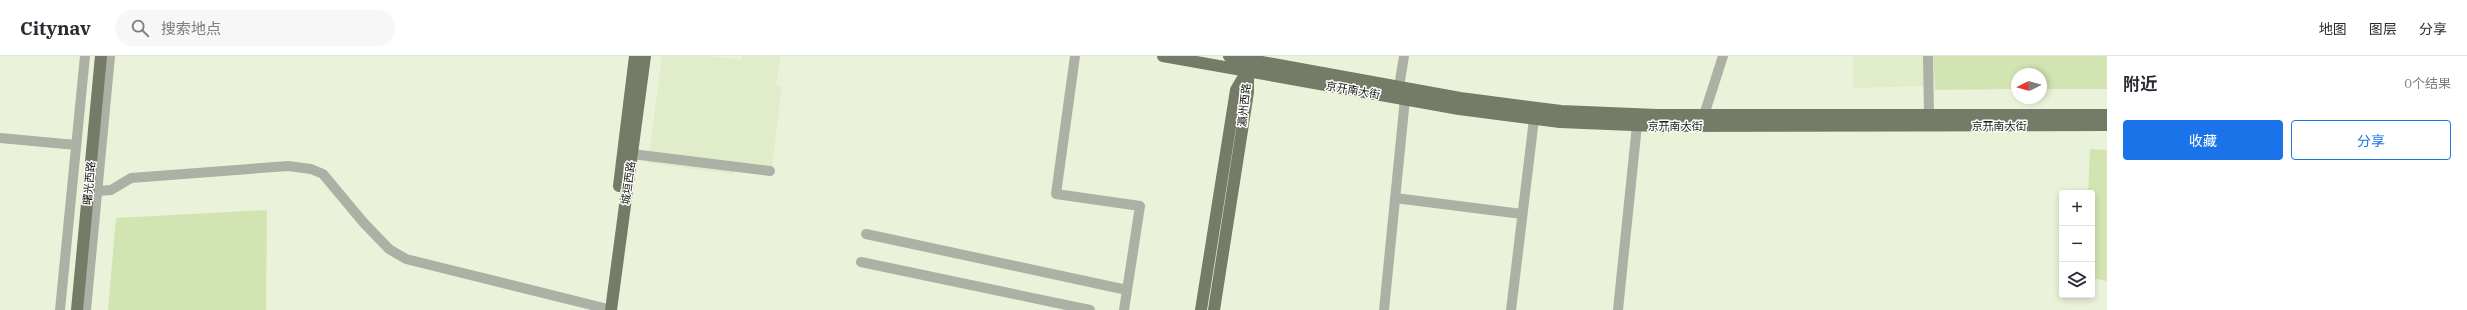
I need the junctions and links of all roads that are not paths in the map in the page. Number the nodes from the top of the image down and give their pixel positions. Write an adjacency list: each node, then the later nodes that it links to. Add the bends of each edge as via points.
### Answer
1 (85, 56): 23 (street)
2 (93, 56): 34 (main road, 曙光西路)
3 (101, 56): 35 (main road, 曙光西路)
4 (110, 56): 26 (street)
5 (635, 56): 32 (main road, 城垣西路)
6 (645, 56): 24 (main road, 城垣西路)
7 (1075, 56): 31 (street, via 1056,194 1140,206)
8 (1163, 56): 13 (main road)
9 (1229, 56): 13 (main road)
10 (1404, 56): 14 (street)
11 (1724, 56): 16 (street)
12 (1928, 56): 17 (street)
13 (1248, 62): 14 (main road, 京开南大街); 15 (main road, 京开南大街); 39 (main road, 瀛州西路, via 1236,90); 40 (main road, 瀛州西路, via 1248,92)
14 (1399, 87): 16 (main road, 京开南大街, via 1561,111)
15 (1405, 99): 19 (main road, 京开南大街); 27 (street)
16 (1704, 115): 17 (main road, 京开南大街)
17 (1929, 115): 18 (main road, 京开南大街)
18 (2107, 115)
19 (1534, 119): 20 (main road, 京开南大街); 28 (street)
20 (1637, 125): 21 (main road, 京开南大街); 43 (street)
21 (2107, 126)
22 (0, 138): 23 (street)
23 (76, 145): 33 (street)
24 (632, 154): 25 (street); 32 (main road, 城垣西路)
25 (770, 171)
26 (98, 191): 32 (street, via 111,190 131,178 288,166 311,169 323,174 389,249 406,260); 36 (street)
27 (1395, 198): 28 (street); 41 (street)
28 (1522, 214): 42 (street)
29 (866, 234): 31 (street)
30 (861, 262): 37 (street)
31 (1127, 290): 38 (street)
32 (606, 309)
33 (60, 310)
34 (69, 310)
35 (77, 310)
36 (86, 310)
37 (1090, 310)
38 (1124, 310)
39 (1201, 310)
40 (1214, 310)
41 (1384, 310)
42 (1510, 310)
43 (1618, 310)

